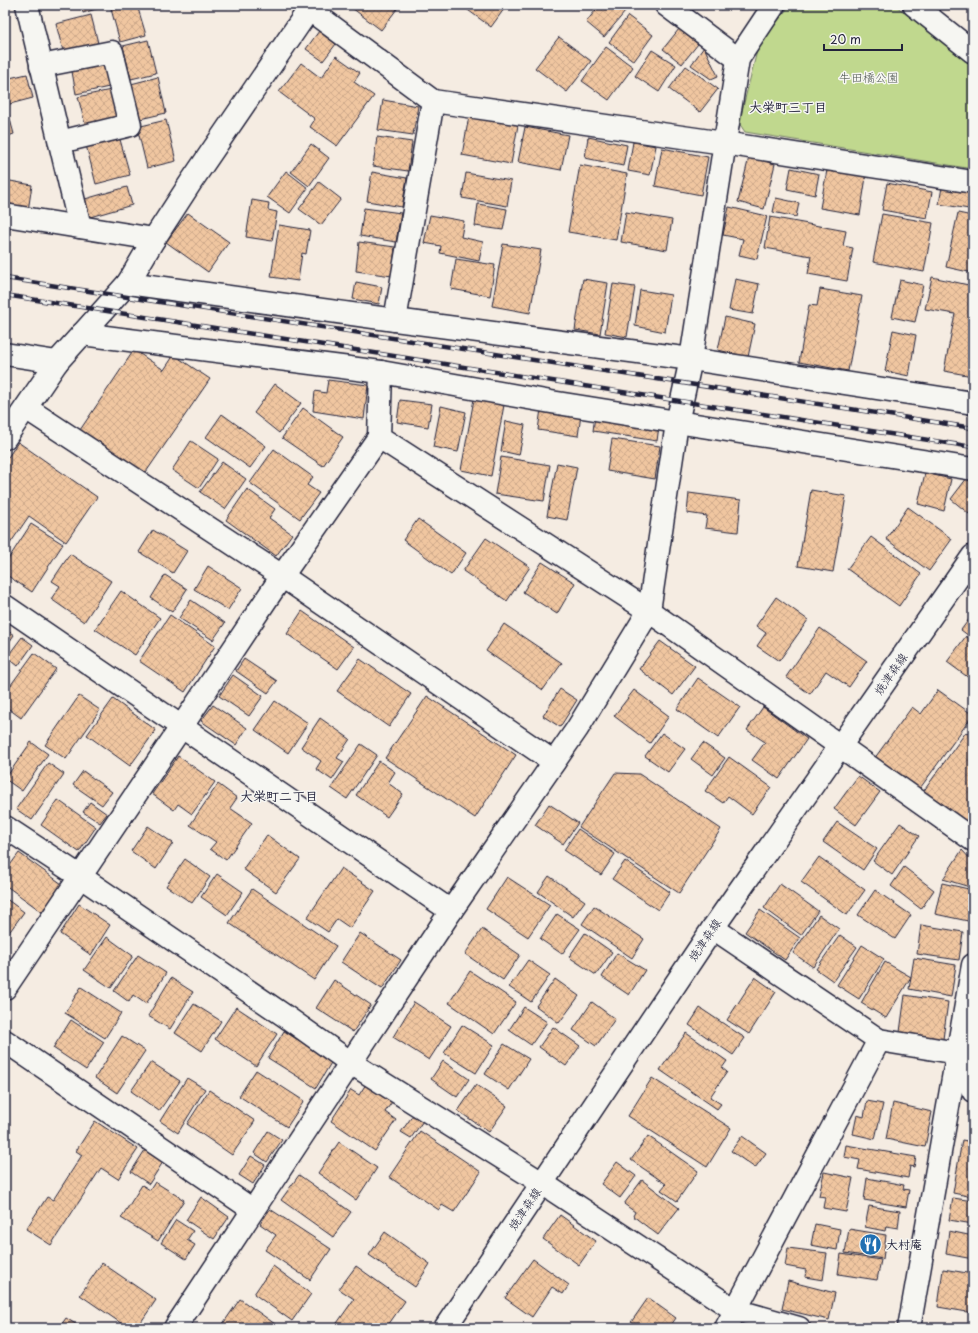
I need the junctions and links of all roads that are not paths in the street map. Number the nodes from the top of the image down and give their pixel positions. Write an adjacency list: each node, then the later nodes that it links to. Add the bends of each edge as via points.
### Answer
1 (27, 5): 8 (street)
2 (666, 5): 7 (street)
3 (774, 5): 7 (street)
4 (914, 5): 6 (street)
5 (308, 6): 9 (street); 15 (street)
6 (973, 52)
7 (738, 59): 11 (street)
8 (41, 66): 10 (street); 10 (street, via 112,52 130,125)
9 (433, 101): 11 (street); 17 (street)
10 (60, 142): 14 (street)
11 (724, 143): 12 (street); 20 (street)
12 (973, 182)
13 (5, 215): 14 (street)
14 (80, 227): 15 (street)
15 (154, 239): 16 (street)
16 (128, 283): 17 (street); 18 (street)
17 (395, 320): 20 (street)
18 (82, 334): 21 (street); 22 (street)
19 (5, 354): 21 (street)
20 (691, 360): 23 (street); 25 (street)
21 (57, 362): 24 (street)
22 (381, 372): 25 (street); 26 (street)
23 (973, 403)
24 (26, 408): 27 (street); 30 (street)
25 (677, 423): 28 (street); 32 (street)
26 (379, 437): 30 (street); 32 (street)
27 (5, 438)
28 (973, 469)
29 (973, 556): 34 (street, 焼津森線)
30 (282, 576): 33 (street); 35 (street)
31 (5, 606): 33 (street)
32 (649, 611): 34 (street); 35 (street)
33 (182, 726): 38 (street); 39 (street)
34 (840, 746): 37 (street); 40 (street, 焼津森線)
35 (554, 762): 39 (street)
36 (5, 827): 38 (street)
37 (973, 840)
38 (81, 877): 42 (street); 46 (street)
39 (451, 911): 46 (street)
40 (713, 928): 43 (street); 48 (street, 焼津森線)
41 (973, 965): 45 (street)
42 (5, 988)
43 (879, 1040): 45 (street); 50 (street)
44 (5, 1041): 49 (street)
45 (958, 1053): 47 (street); 54 (street)
46 (351, 1063): 48 (street); 49 (street)
47 (973, 1091)
48 (542, 1183): 50 (street); 52 (street, 焼津森線)
49 (253, 1210): 51 (street)
50 (731, 1319): 53 (street)
51 (175, 1328)
52 (445, 1328)
53 (799, 1328)
54 (909, 1328)

